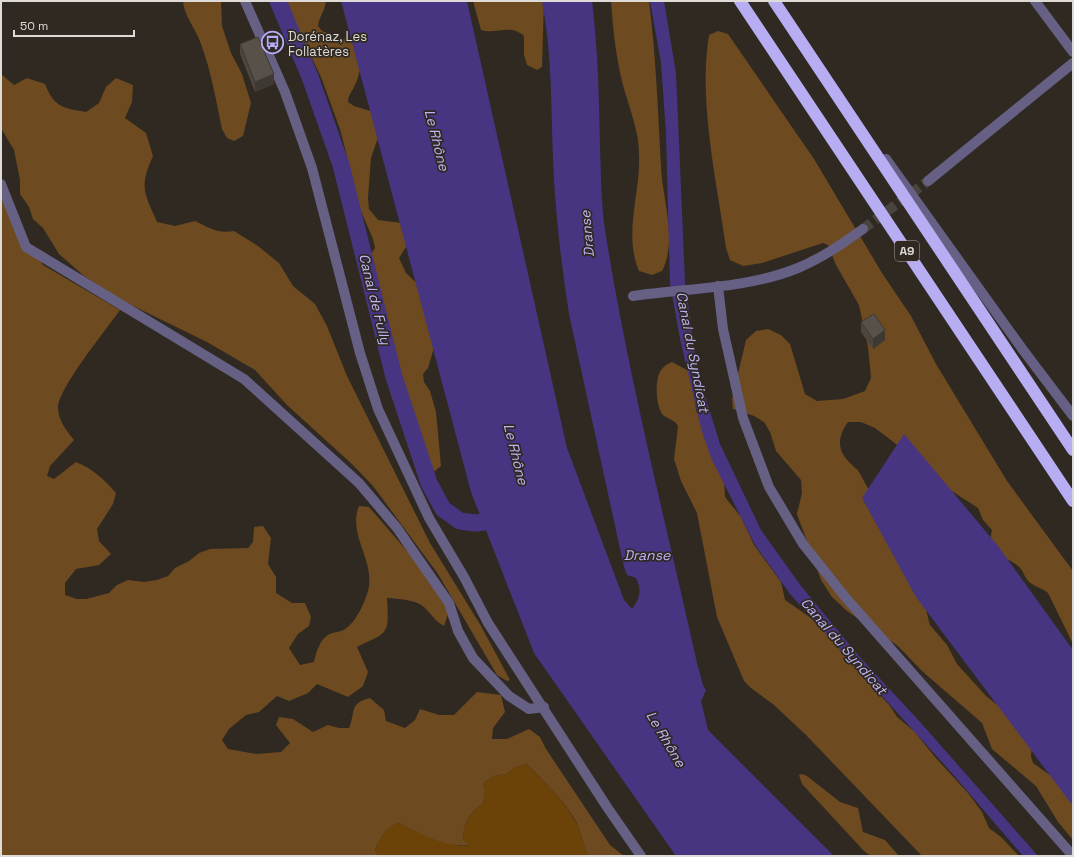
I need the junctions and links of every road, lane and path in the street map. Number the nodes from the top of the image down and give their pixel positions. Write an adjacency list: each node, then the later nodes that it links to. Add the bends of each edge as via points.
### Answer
1 (246, 1): 16 (street, via 285,92 312,168 360,353 378,409 429,518 488,623)
2 (740, 1): 15 (highway, A9)
3 (774, 1): 5 (highway, A9)
4 (1035, 1): 6 (street)
5 (808, 50): 13 (street); 14 (highway, A9)
6 (1073, 52)
7 (1073, 63): 8 (street)
8 (928, 181)
9 (1, 184): 16 (street, via 26,247 244,379 359,483 396,528 449,603 458,631 473,658 509,696 529,709)
10 (863, 229): 11 (street, via 828,254 798,268 752,281)
11 (718, 286): 12 (street); 18 (street, via 723,329 743,418 769,487 803,544 846,598)
12 (633, 296)
13 (1073, 416)
14 (1073, 450)
15 (1073, 501)
16 (544, 707): 17 (street)
17 (641, 856)
18 (1073, 856)

